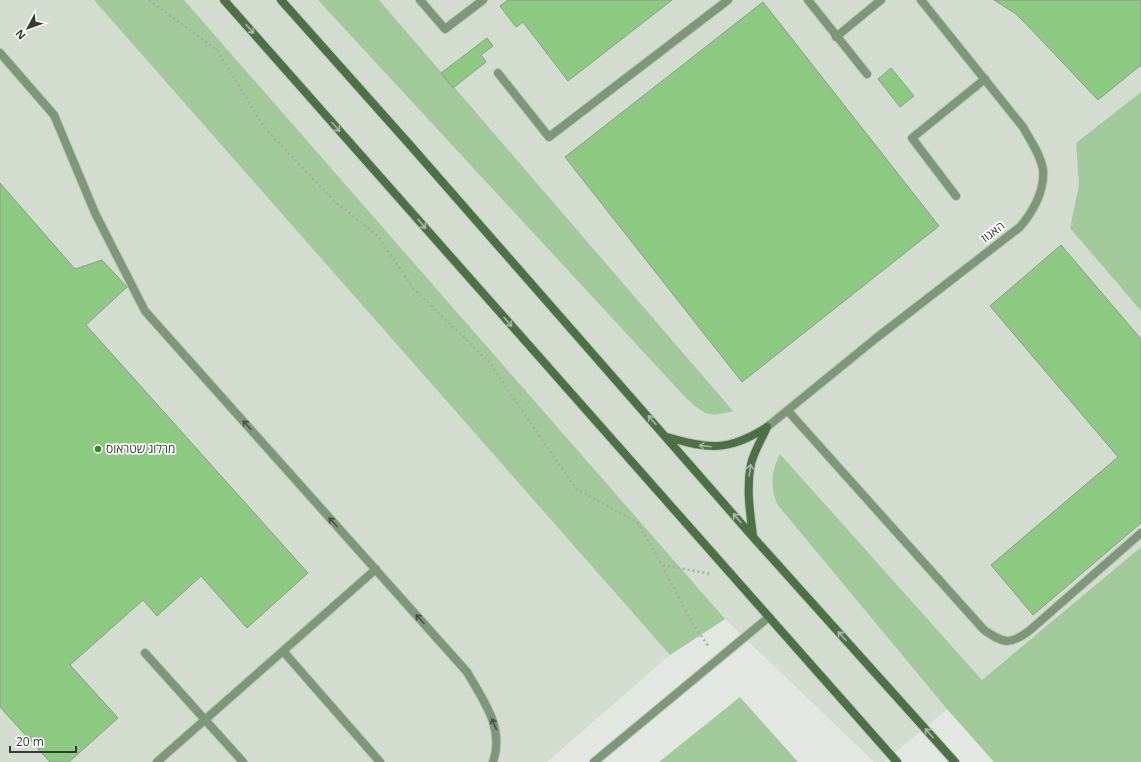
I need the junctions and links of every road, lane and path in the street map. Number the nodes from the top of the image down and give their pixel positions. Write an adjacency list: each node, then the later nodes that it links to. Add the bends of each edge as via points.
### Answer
1 (149, 0): 21 (path, via 217,50 264,127 335,202 377,235 413,288 489,362 576,489 637,522)
2 (224, 0): 23 (street, one-way to 23)
3 (281, 0): 18 (street, one-way to 3)
4 (420, 0): 5 (street, via 445,29)
5 (483, 0)
6 (728, 0): 12 (street, via 549,137)
7 (808, 0): 10 (street)
8 (881, 0): 10 (street)
9 (921, 0): 14 (street, האגוז)
10 (836, 37): 13 (street)
11 (0, 53): 22 (street, one-way to 11, via 145,311 95,213 54,115)
12 (498, 73)
13 (867, 74)
14 (985, 80): 15 (street, via 912,138); 16 (street, האגוז, via 1023,127 1043,170 1032,214 1020,227)
15 (956, 196)
16 (788, 410): 17 (street, האגוז); 19 (street, via 984,630 1000,640 1015,641)
17 (767, 427): 18 (street, one-way to 18, via 750,438 731,445 710,447); 20 (street, one-way to 17, via 748,482 751,463)
18 (667, 437): 20 (street, one-way to 18)
19 (1141, 532)
20 (753, 537): 35 (street, one-way to 20)
21 (662, 565): 23 (path); 27 (path, via 692,623)
22 (376, 569): 25 (street); 32 (street, one-way to 22, via 497,750 497,730 467,672)
23 (735, 578): 24 (street)
24 (769, 617): 27 (street); 34 (street)
25 (283, 651): 28 (street); 31 (street)
26 (145, 653): 28 (street)
27 (718, 660): 33 (street)
28 (205, 720): 29 (street); 30 (street)
29 (157, 762)
30 (243, 762)
31 (380, 762)
32 (493, 762)
33 (594, 762)
34 (897, 762)
35 (955, 762)

